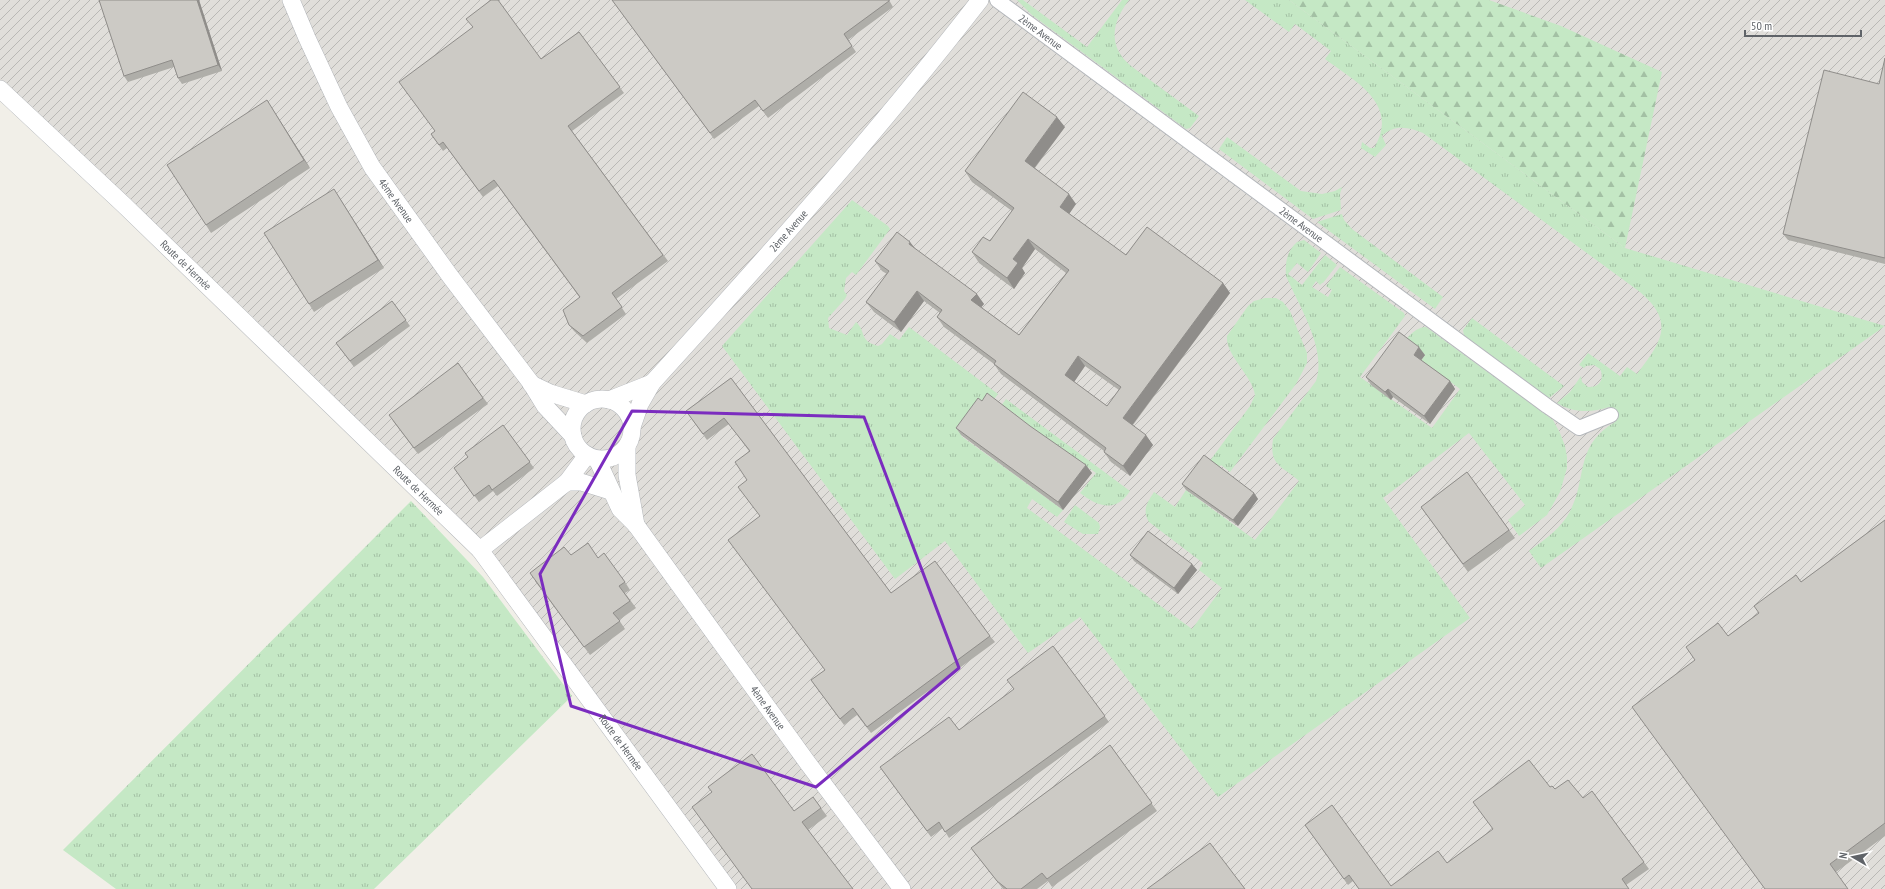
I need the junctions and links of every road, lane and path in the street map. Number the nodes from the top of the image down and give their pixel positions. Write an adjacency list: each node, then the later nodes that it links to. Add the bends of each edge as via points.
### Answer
1 (291, 0): 5 (street, 4ème Avenue, via 339,107 372,167)
2 (980, 0): 6 (street, 2ème Avenue, via 917,82 834,179)
3 (997, 0): 9 (street, 2ème Avenue, via 1579,428)
4 (0, 89): 17 (street, Route de Hermée, via 124,205)
5 (530, 383): 8 (street, 4ème Avenue, via 550,393); 11 (street, 4ème Avenue, via 545,406)
6 (652, 383): 7 (street, 2ème Avenue); 10 (street, 2ème Avenue, via 640,404)
7 (609, 400): 8 (street, via 601,399); 10 (street, via 620,405 628,414)
8 (586, 404): 11 (street, via 574,418)
9 (1611, 416)
10 (632, 427): 12 (street, 4ème Avenue)
11 (573, 436): 13 (street, 4ème Avenue, via 580,450)
12 (627, 446): 13 (street, via 617,455 607,459); 16 (street, 4ème Avenue, via 627,476)
13 (592, 457): 14 (street); 15 (street, 4ème Avenue)
14 (567, 482): 15 (street, via 581,482); 17 (street)
15 (610, 491): 16 (street, 4ème Avenue, via 620,509)
16 (636, 525): 19 (street, 4ème Avenue)
17 (480, 550): 18 (street, Route de Hermée)
18 (728, 889)
19 (902, 889)

